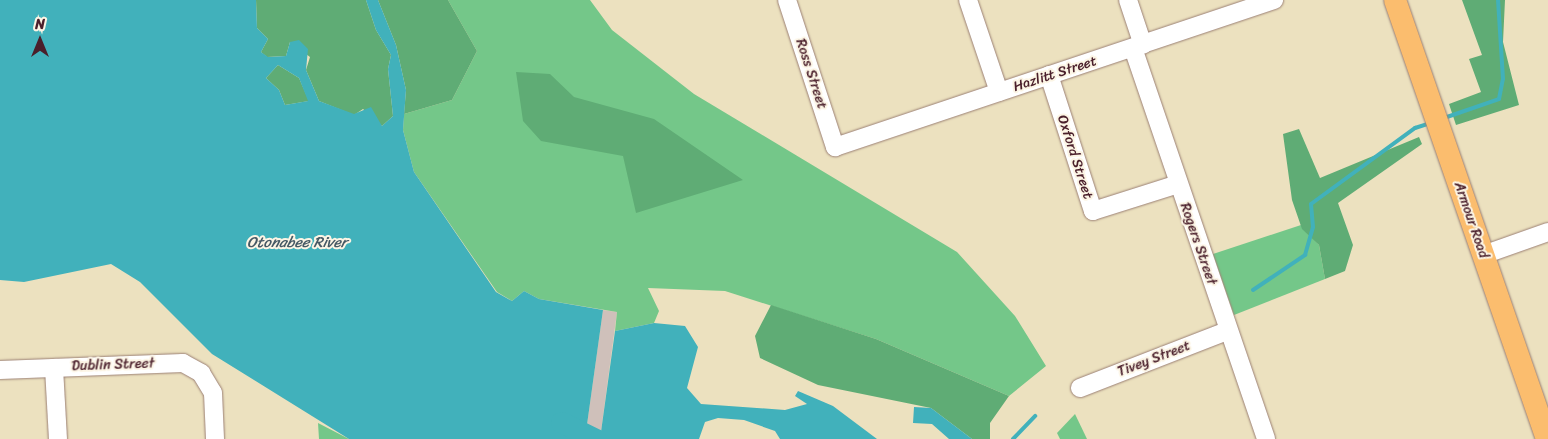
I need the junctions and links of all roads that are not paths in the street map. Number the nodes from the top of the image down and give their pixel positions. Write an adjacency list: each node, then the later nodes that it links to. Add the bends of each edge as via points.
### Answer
1 (786, 0): 9 (street, Ross Street)
2 (968, 0): 8 (street)
3 (1128, 0): 6 (street, Rogers Street)
4 (1274, 0): 6 (street, Hazlitt Street)
5 (1395, 0): 12 (main road, Armour Road)
6 (1138, 46): 7 (street, Hazlitt Street); 10 (street, Rogers Street)
7 (1049, 75): 8 (street, Hazlitt Street); 10 (street, Oxford Street, via 1093,211)
8 (999, 92): 9 (street, Hazlitt Street)
9 (835, 147)
10 (1178, 184): 13 (street, Rogers Street)
11 (1548, 232): 12 (street)
12 (1483, 256): 17 (main road, Armour Road)
13 (1227, 331): 16 (street, Tivey Street); 20 (street, Rogers Street)
14 (54, 368): 15 (street, Dublin Street); 18 (street); 19 (street, Dublin Street, via 183,363 201,373 213,393)
15 (0, 370)
16 (1080, 388)
17 (1543, 438)
18 (58, 439)
19 (215, 439)
20 (1266, 439)

